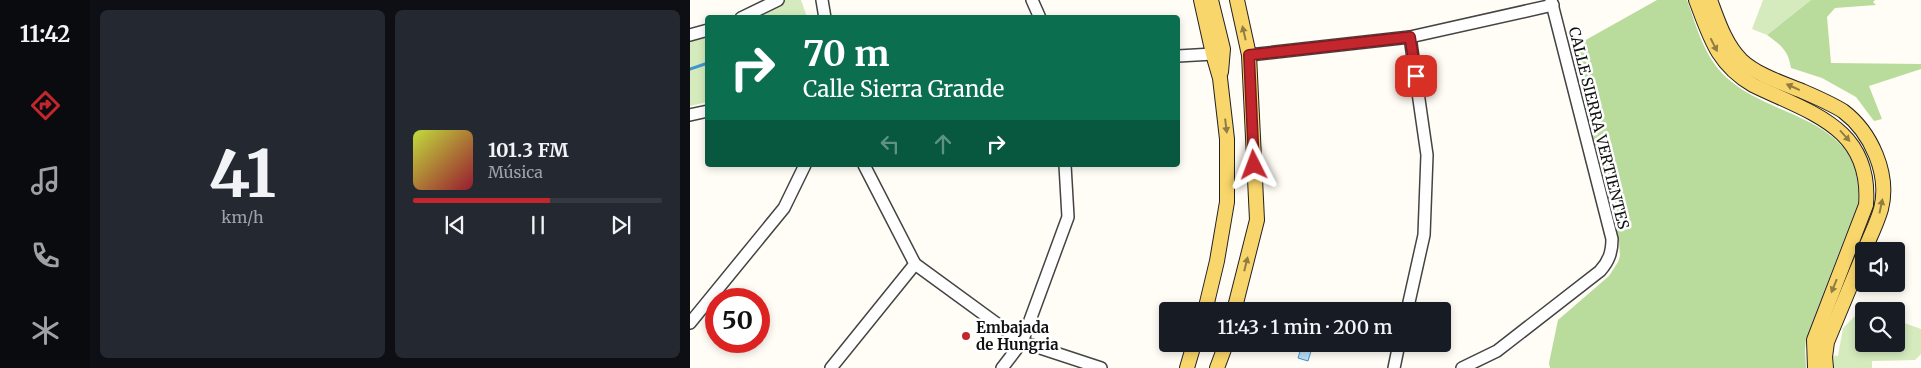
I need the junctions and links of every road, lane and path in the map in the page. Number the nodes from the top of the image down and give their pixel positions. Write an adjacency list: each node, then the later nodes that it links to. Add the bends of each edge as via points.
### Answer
1 (778, 0): 10 (street)
2 (822, 0): 11 (street)
3 (1032, 0): 12 (street)
4 (1200, 0): 16 (main road)
5 (1211, 0): 19 (main road, via 1223,49)
6 (1236, 0): 17 (main road, one-way to 6)
7 (1696, 0): 43 (main road, one-way to 43, via 1711,41 1726,64 1753,85 1834,125 1853,146 1864,171 1866,205 1814,340)
8 (1710, 0): 25 (main road, one-way to 8, via 1881,209 1883,194 1880,166 1863,131 1844,112 1759,73 1743,62 1728,42)
9 (1552, 3): 15 (street); 42 (street, CALLE SIERRA VERTIENTES, via 1612,238 1611,252 1600,271 1497,352)
10 (747, 15)
11 (824, 15)
12 (1039, 15)
13 (705, 31): 14 (street)
14 (690, 35)
15 (1410, 37): 17 (street); 30 (street, via 1427,155 1424,235)
16 (1213, 54): 18 (street); 19 (main road)
17 (1249, 55): 29 (main road, one-way to 17, via 1257,220)
18 (1180, 56)
19 (1220, 78): 28 (main road, one-way to 28, via 1227,138 1227,202)
20 (705, 112): 21 (street)
21 (690, 115)
22 (804, 167): 31 (street, via 784,208)
23 (865, 167): 26 (street)
24 (1065, 167): 32 (street, via 1068,217)
25 (1868, 242)
26 (915, 264): 32 (street); 36 (street)
27 (1855, 274): 44 (main road, via 1827,342)
28 (1206, 302)
29 (1236, 302)
30 (1409, 302)
31 (690, 323)
32 (1022, 342): 37 (street); 38 (street)
33 (1191, 352): 39 (main road)
34 (1223, 352): 40 (main road)
35 (1397, 352): 41 (street)
36 (831, 368)
37 (1002, 368)
38 (1101, 368)
39 (1186, 368)
40 (1217, 368)
41 (1394, 368)
42 (1462, 368)
43 (1815, 368)
44 (1826, 368)

